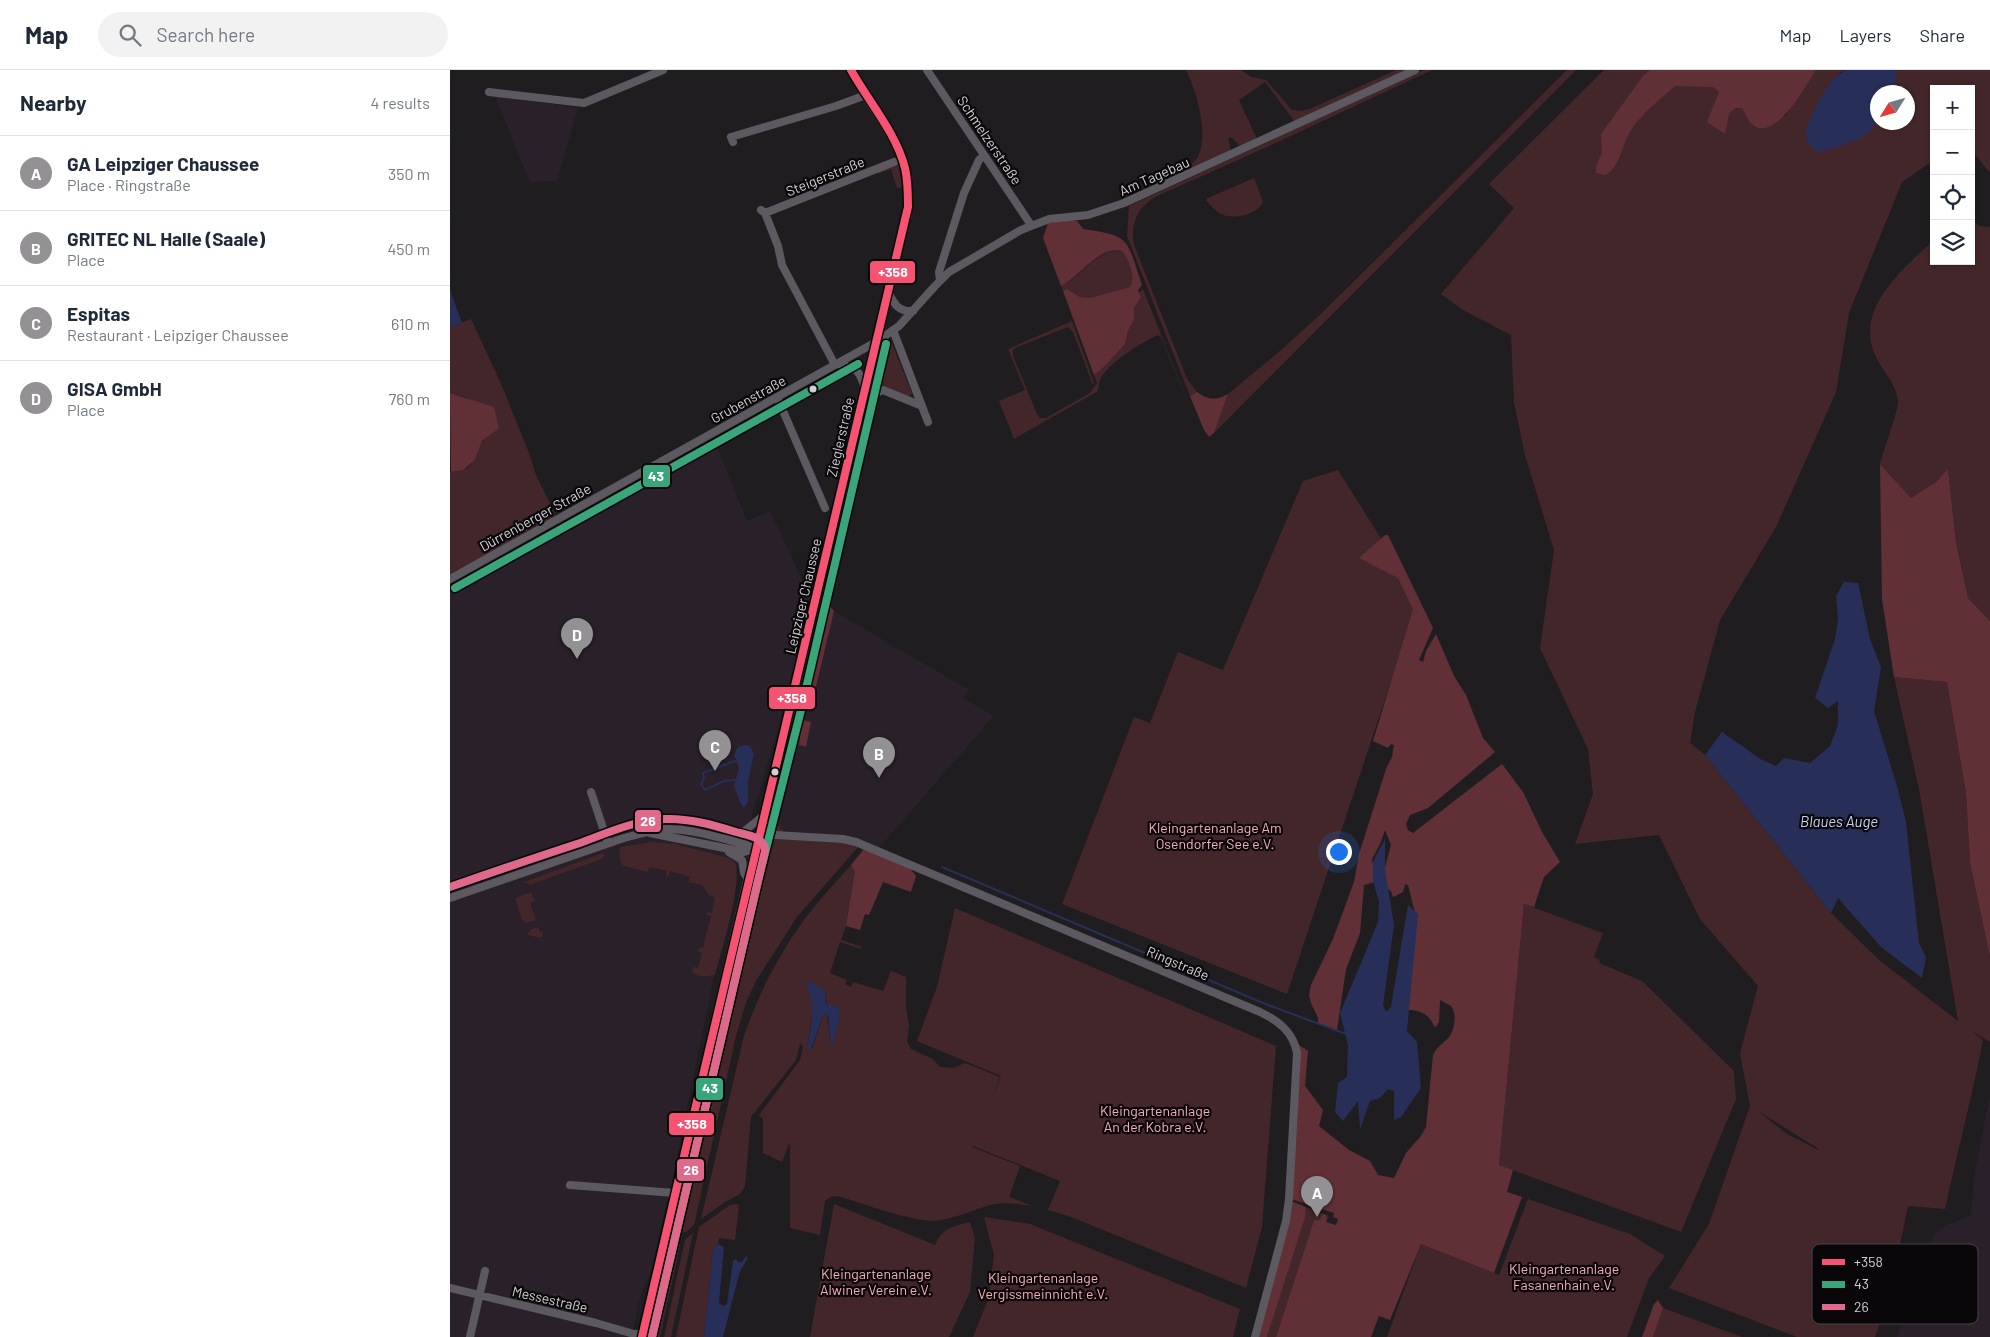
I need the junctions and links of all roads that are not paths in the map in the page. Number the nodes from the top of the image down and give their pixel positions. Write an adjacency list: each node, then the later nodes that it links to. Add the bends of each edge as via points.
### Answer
1 (663, 70): 5 (street, via 584,103)
2 (851, 70): 6 (main road, Zieglerstraße)
3 (928, 70): 8 (street, Schmelzerstraße)
4 (1415, 70): 10 (street, Am Tagebau, via 1124,203 1088,215 1049,219)
5 (489, 92)
6 (866, 95): 7 (street, via 731,137); 12 (main road, Zieglerstraße, via 900,151 908,176 908,207)
7 (733, 142)
8 (984, 155): 10 (street, Schmelzerstraße); 11 (street, via 964,193)
9 (894, 162): 16 (street, Steigerstraße, via 763,212 778,246 782,265)
10 (1031, 225): 11 (street, Am Tagebau, via 949,272)
11 (940, 281): 13 (street, Am Tagebau)
12 (889, 294): 13 (street, via 896,307); 15 (main road, Zieglerstraße)
13 (913, 311): 14 (street, Am Tagebau)
14 (894, 330): 15 (street, Am Tagebau); 19 (street)
15 (876, 342): 16 (street, Grubenstraße); 17 (main road, Zieglerstraße)
16 (836, 364): 17 (street, via 856,370); 18 (street, Grubenstraße)
17 (865, 389): 22 (main road, Zieglerstraße)
18 (777, 397): 21 (street, Grubenstraße); 23 (street)
19 (922, 406): 20 (street); 22 (street, Zieglerstraße, via 883,390 874,394 848,496)
20 (928, 422)
21 (632, 478): 25 (street, Dürrenberger Straße)
22 (839, 501): 24 (main road, Zieglerstraße)
23 (825, 508)
24 (834, 524): 27 (main road, Leipziger Chaussee)
25 (450, 579)
26 (591, 792): 31 (street)
27 (763, 816): 29 (main road, Leipziger Chaussee); 30 (street, via 742,833)
28 (650, 833): 30 (street, via 666,829); 31 (street); 32 (street)
29 (759, 834): 33 (main road, Leipziger Chaussee); 45 (street, Ringstraße, via 856,842 1270,1016 1285,1028 1295,1043 1297,1062 1289,1200)
30 (720, 838): 33 (street)
31 (608, 843): 35 (street)
32 (723, 848): 33 (street, via 744,852); 34 (street, via 742,860)
33 (755, 849): 34 (main road, Leipziger Chaussee)
34 (748, 879): 37 (main road, Leipziger Chaussee)
35 (450, 898)
36 (570, 1185): 37 (street)
37 (676, 1193): 42 (main road, Leipziger Chaussee)
38 (486, 1271): 40 (street)
39 (450, 1288): 40 (street, Messestraße)
40 (479, 1295): 41 (street, Messestraße); 43 (street)
41 (596, 1323): 42 (street, Messestraße); 44 (street)
42 (643, 1334)
43 (470, 1337)
44 (629, 1337)
45 (1255, 1337)

